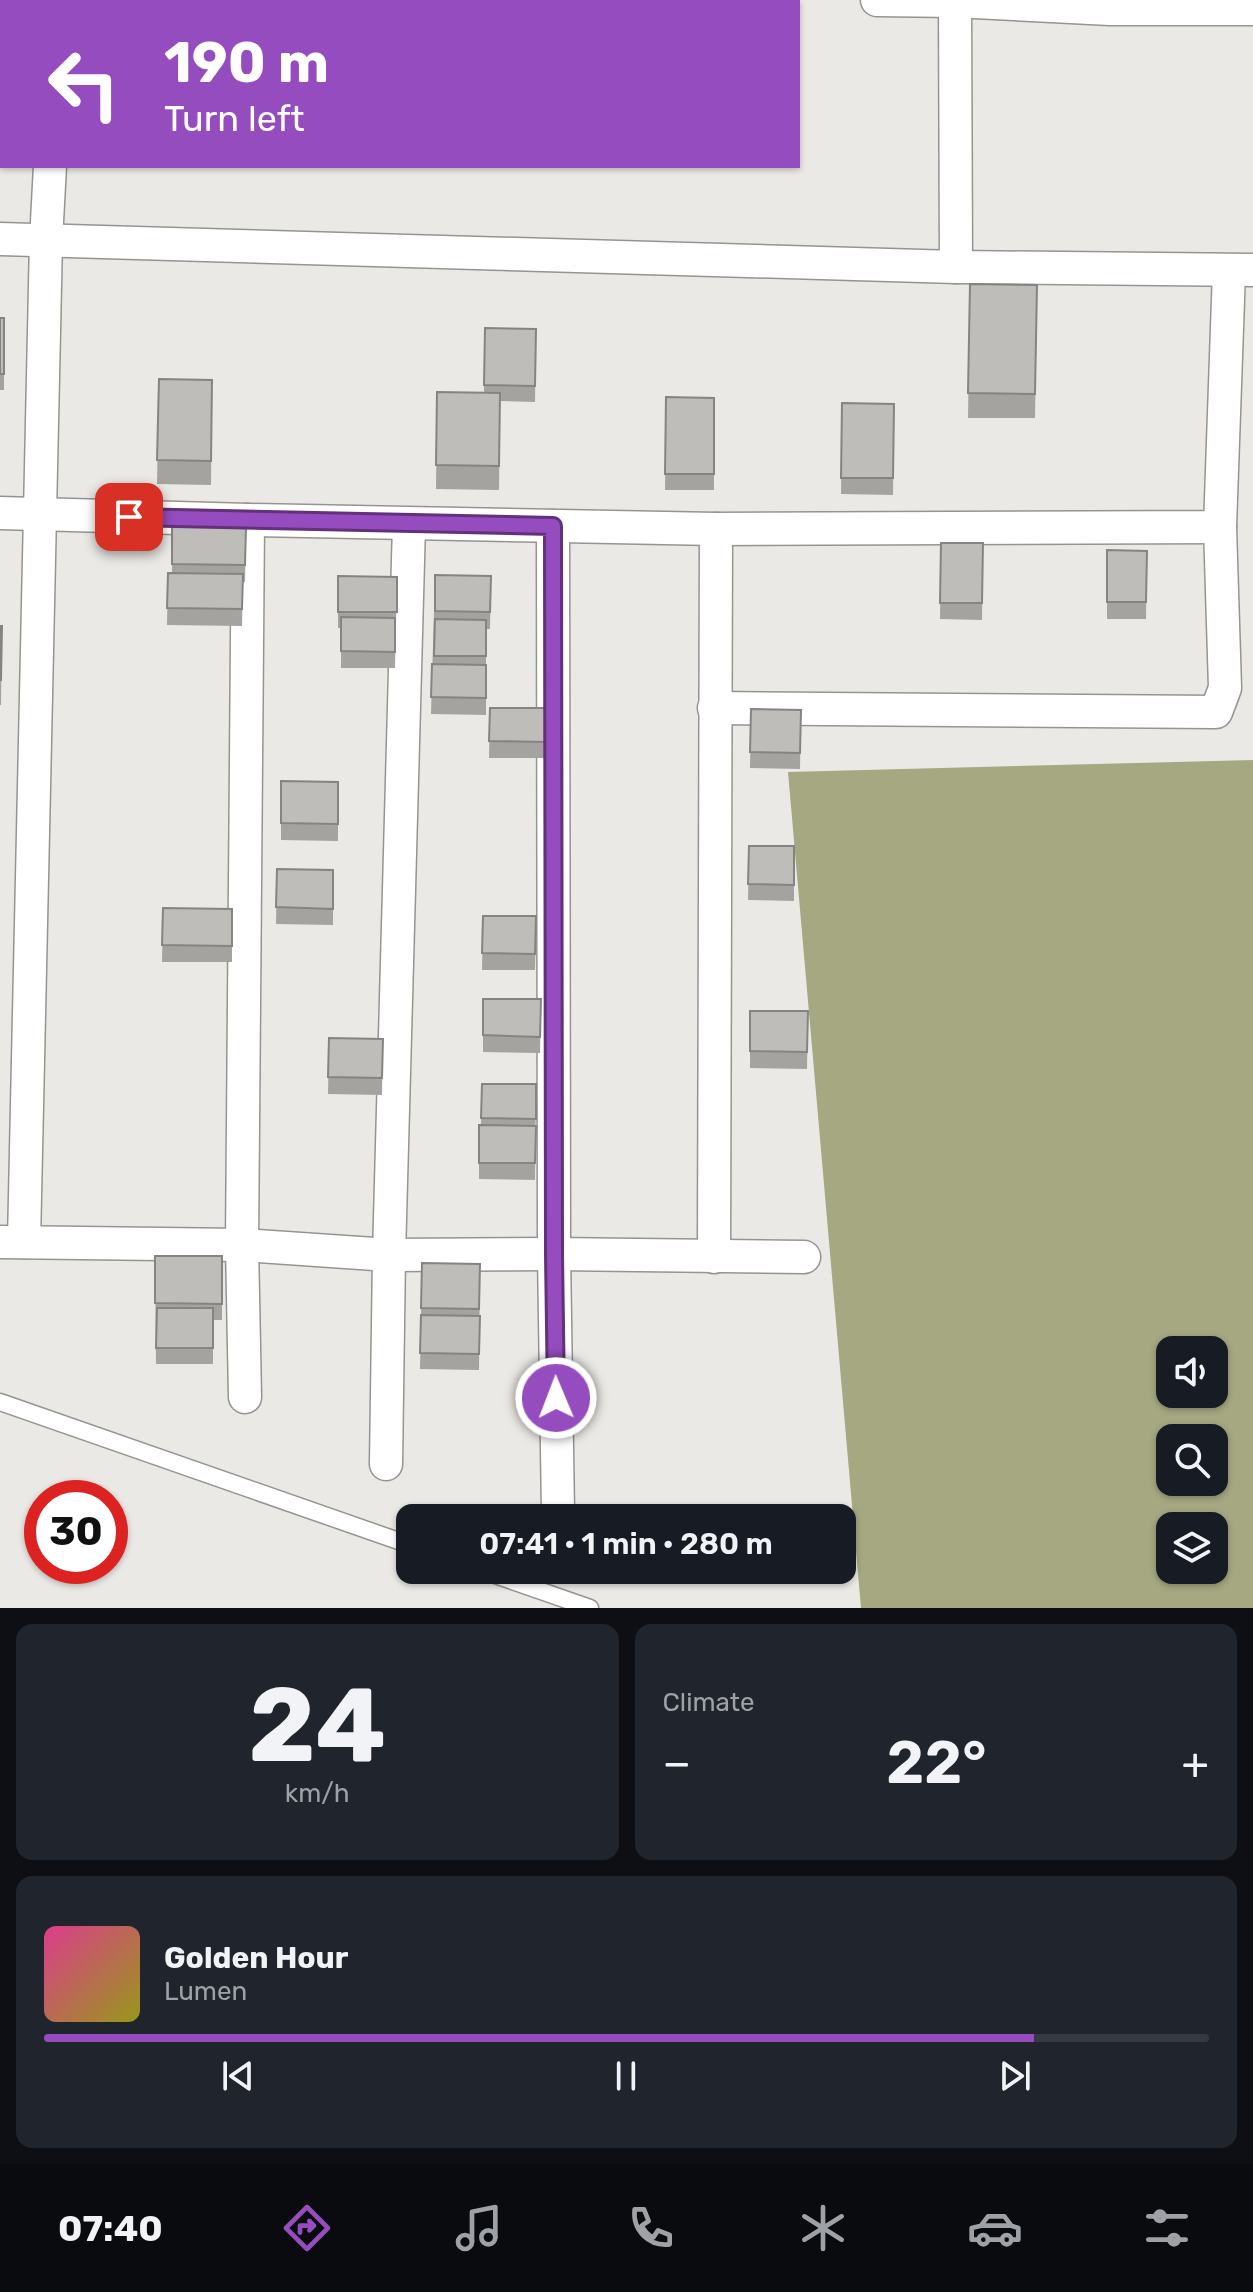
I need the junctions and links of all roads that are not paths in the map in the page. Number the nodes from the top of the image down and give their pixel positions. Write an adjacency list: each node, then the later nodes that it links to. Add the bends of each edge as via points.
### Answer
1 (877, 0): 2 (street)
2 (955, 1): 3 (street); 8 (street)
3 (1110, 5): 4 (street)
4 (1253, 9)
5 (50, 168): 7 (street)
6 (0, 239): 7 (street)
7 (46, 240): 8 (street); 11 (street)
8 (956, 267): 9 (street)
9 (1241, 270): 15 (street)
10 (0, 513): 11 (street)
11 (39, 514): 12 (street); 18 (street)
12 (248, 520): 13 (street); 19 (street)
13 (409, 524): 14 (street); 21 (street)
14 (553, 526): 16 (street); 20 (street)
15 (1220, 527): 16 (street); 17 (street, via 1225,688 1216,712)
16 (716, 529): 17 (street)
17 (714, 708): 22 (street)
18 (12, 1242): 19 (street)
19 (242, 1245): 21 (street); 24 (street)
20 (554, 1254): 21 (street); 22 (street); 27 (street)
21 (389, 1255): 26 (street)
22 (714, 1257): 23 (street)
23 (804, 1257)
24 (245, 1397)
25 (0, 1402): 28 (lane)
26 (386, 1464)
27 (558, 1504)
28 (396, 1540)
29 (521, 1584): 30 (lane)
30 (590, 1608)

